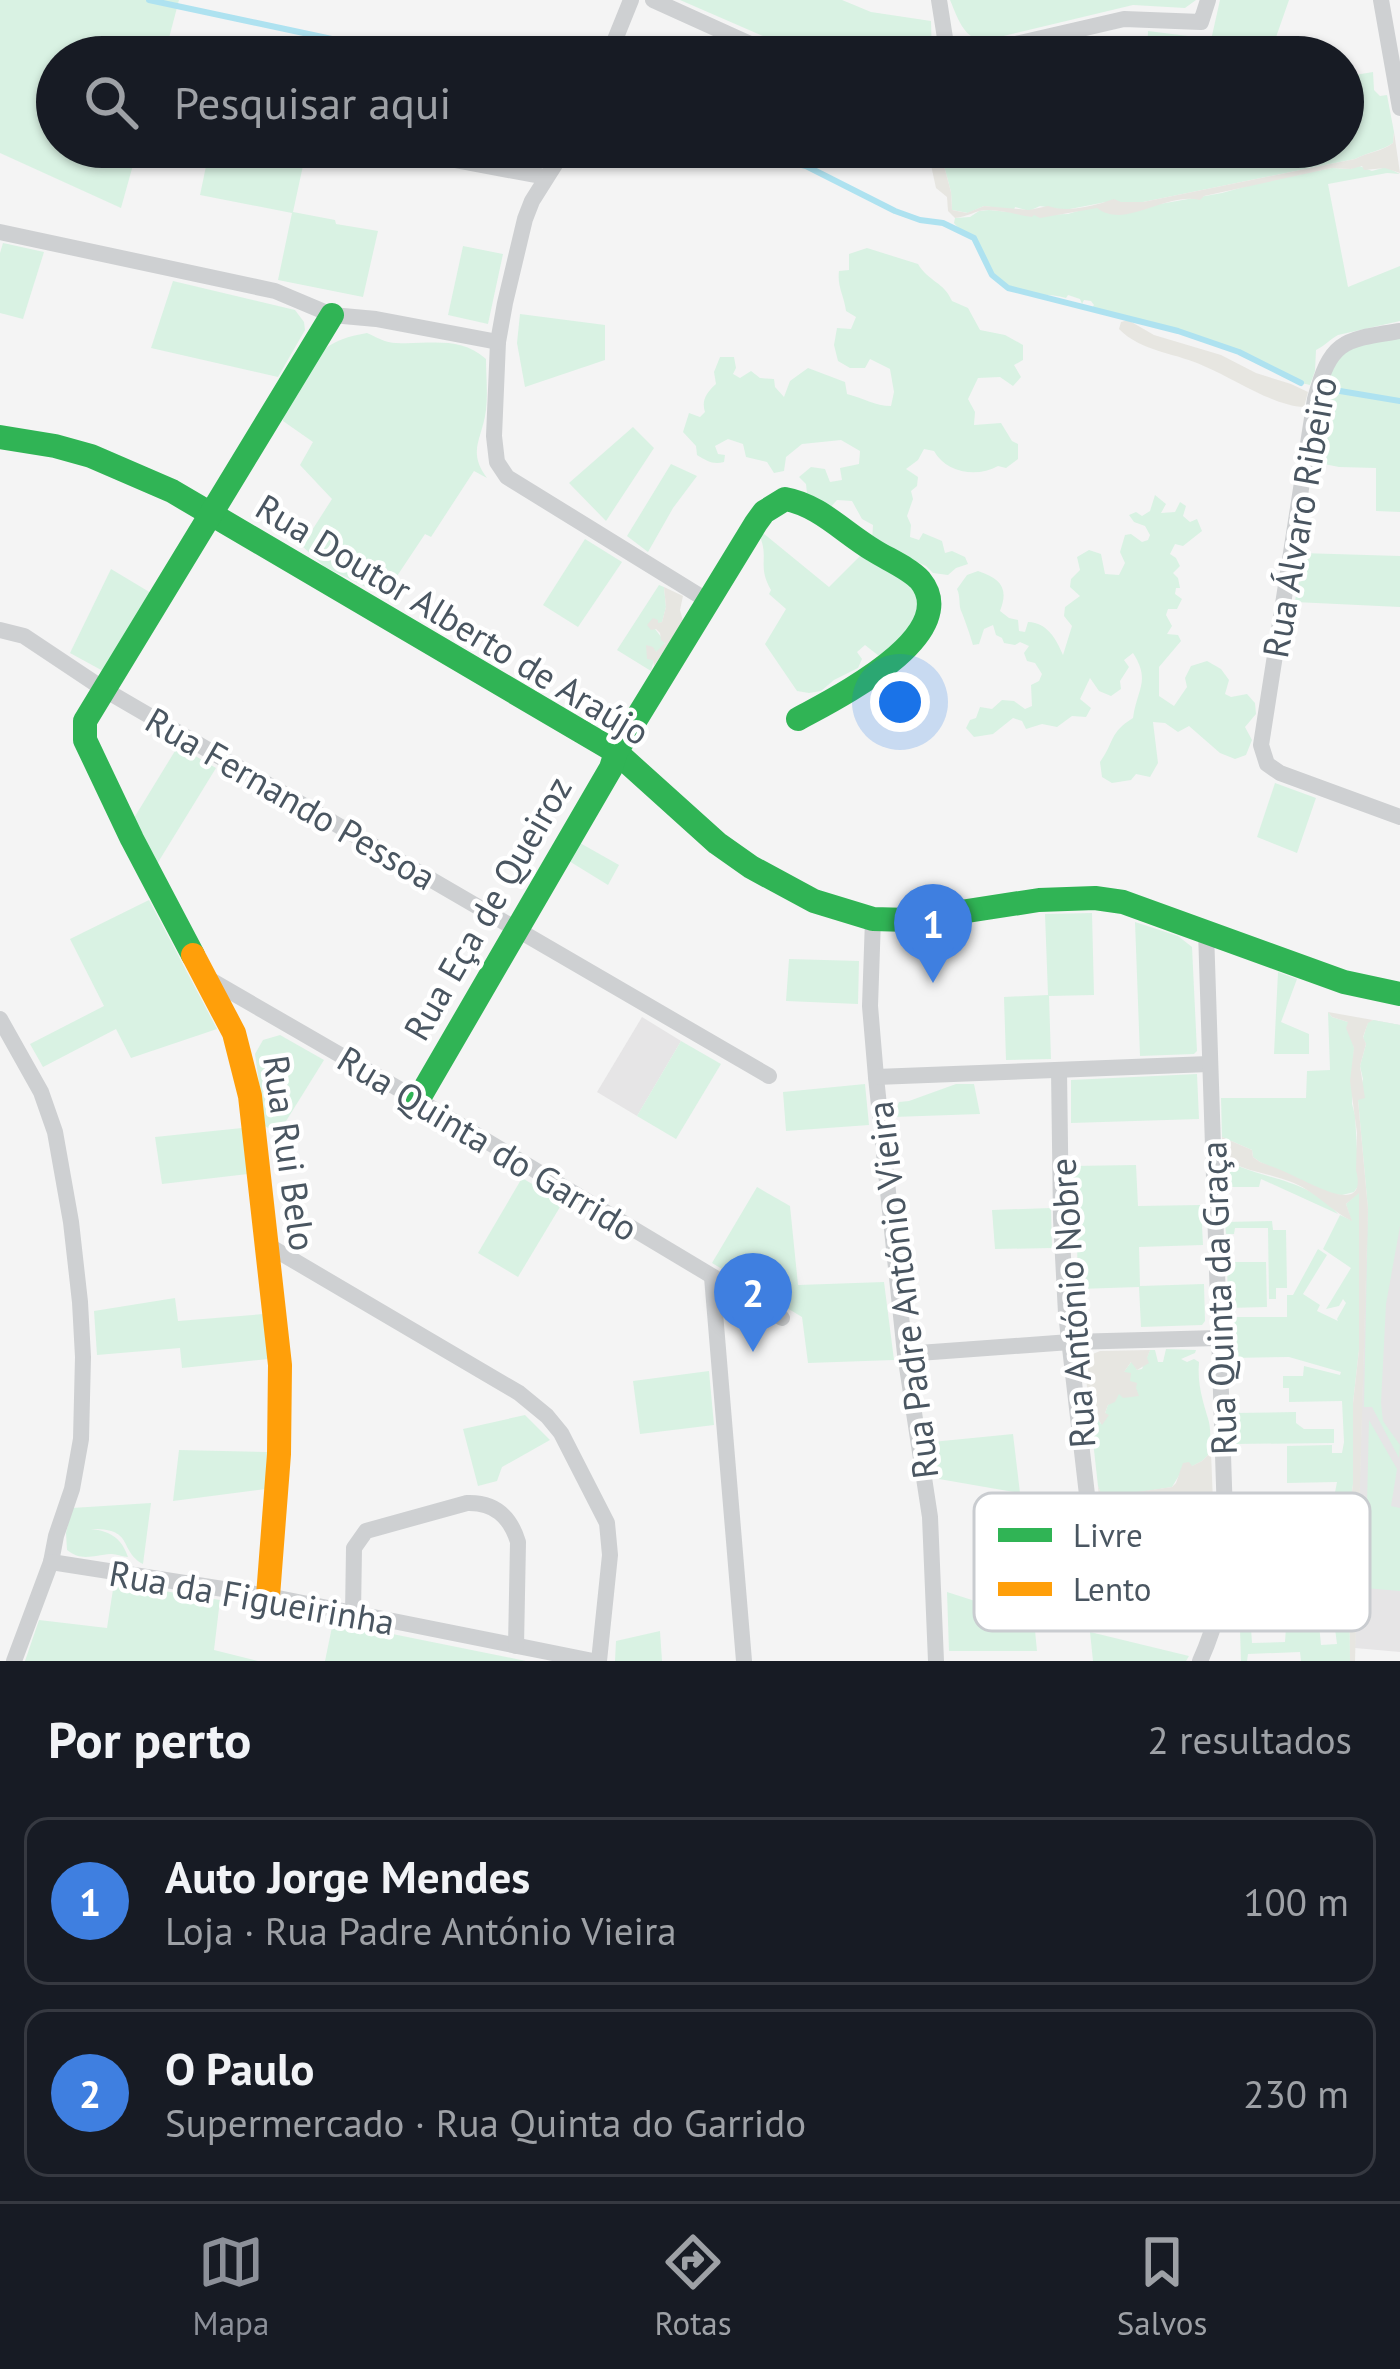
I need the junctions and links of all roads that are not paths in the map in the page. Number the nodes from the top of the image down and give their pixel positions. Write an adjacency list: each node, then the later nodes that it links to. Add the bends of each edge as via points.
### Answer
1 (632, 0): 6 (street)
2 (653, 0): 7 (street)
3 (939, 0): 8 (street)
4 (1208, 0): 9 (street, via 1201,22 1124,19)
5 (1381, 0): 10 (street)
6 (617, 36)
7 (733, 36)
8 (945, 36)
9 (1051, 36)
10 (1400, 108)
11 (498, 168): 13 (street)
12 (552, 168): 13 (street)
13 (546, 177): 17 (street, via 525,219)
14 (0, 232): 15 (street, via 275,291)
15 (332, 315): 17 (street); 19 (street, Rua Rui Belo)
16 (1400, 331): 25 (street, Rua Álvaro Ribeiro, via 1341,345 1321,377 1262,730 1262,756 1280,773)
17 (498, 342): 20 (street, via 494,450 507,477)
18 (0, 436): 19 (street, Rua Doutor Alberto de Araújo, via 91,456)
19 (212, 514): 22 (street, Rua Rui Belo); 24 (street, Rua Doutor Alberto de Araújo)
20 (708, 601): 23 (street, Rua Eça de Queiroz, via 764,512 785,499 808,503 928,589 929,621 911,644); 24 (street, Rua Eça de Queiroz)
21 (0, 630): 22 (street, Rua Fernando Pessoa, via 24,636)
22 (105, 690): 27 (street, Rua Fernando Pessoa); 29 (street, Rua Rui Belo, via 85,721 85,740)
23 (798, 719)
24 (616, 752): 26 (street, Rua Doutor Alberto de Araújo, via 751,867 814,901); 27 (street, Rua Eça de Queiroz)
25 (1400, 818)
26 (873, 919): 28 (street, Rua Doutor Alberto de Araújo, via 1095,898); 35 (street, Rua Padre António Vieira)
27 (517, 928): 34 (street, Rua Fernando Pessoa); 36 (street, Rua Eça de Queiroz)
28 (1206, 931): 30 (street, Rua Doutor Alberto de Araújo); 32 (street, Rua Quinta da Graça)
29 (201, 974): 36 (street, Rua Quinta do Garrido); 37 (street, Rua Rui Belo, via 244,1065)
30 (1400, 994)
31 (0, 1019): 45 (street, via 55,1132 80,1302 81,1439)
32 (1209, 1064): 33 (street); 40 (street, Rua Quinta da Graça)
33 (1059, 1070): 35 (street); 41 (street, Rua António Nobre)
34 (769, 1076)
35 (876, 1077): 42 (street, Rua Padre António Vieira)
36 (418, 1100): 38 (street, Rua Quinta do Garrido)
37 (269, 1246): 46 (street, Rua Rui Belo, via 281,1409); 51 (street, via 519,1393 561,1433 608,1523)
38 (712, 1277): 39 (street, Rua Quinta do Garrido); 52 (street)
39 (782, 1318)
40 (1218, 1338): 41 (street); 44 (street, Rua Quinta da Graça)
41 (1070, 1342): 42 (street); 43 (street, Rua António Nobre)
42 (905, 1354): 53 (street, Rua Padre António Vieira, via 930,1516)
43 (1087, 1493)
44 (1225, 1493)
45 (51, 1562): 46 (street, Rua da Figueirinha); 50 (street)
46 (268, 1596): 47 (street, Rua da Figueirinha)
47 (353, 1614): 49 (street, Rua da Figueirinha); 49 (street, via 353,1558 365,1531 479,1502 500,1511 518,1542)
48 (1212, 1631): 54 (street, Rua Quinta da Graça)
49 (516, 1646): 51 (street, Rua da Figueirinha)
50 (14, 1661)
51 (596, 1661)
52 (744, 1661)
53 (936, 1661)
54 (1200, 1661)

